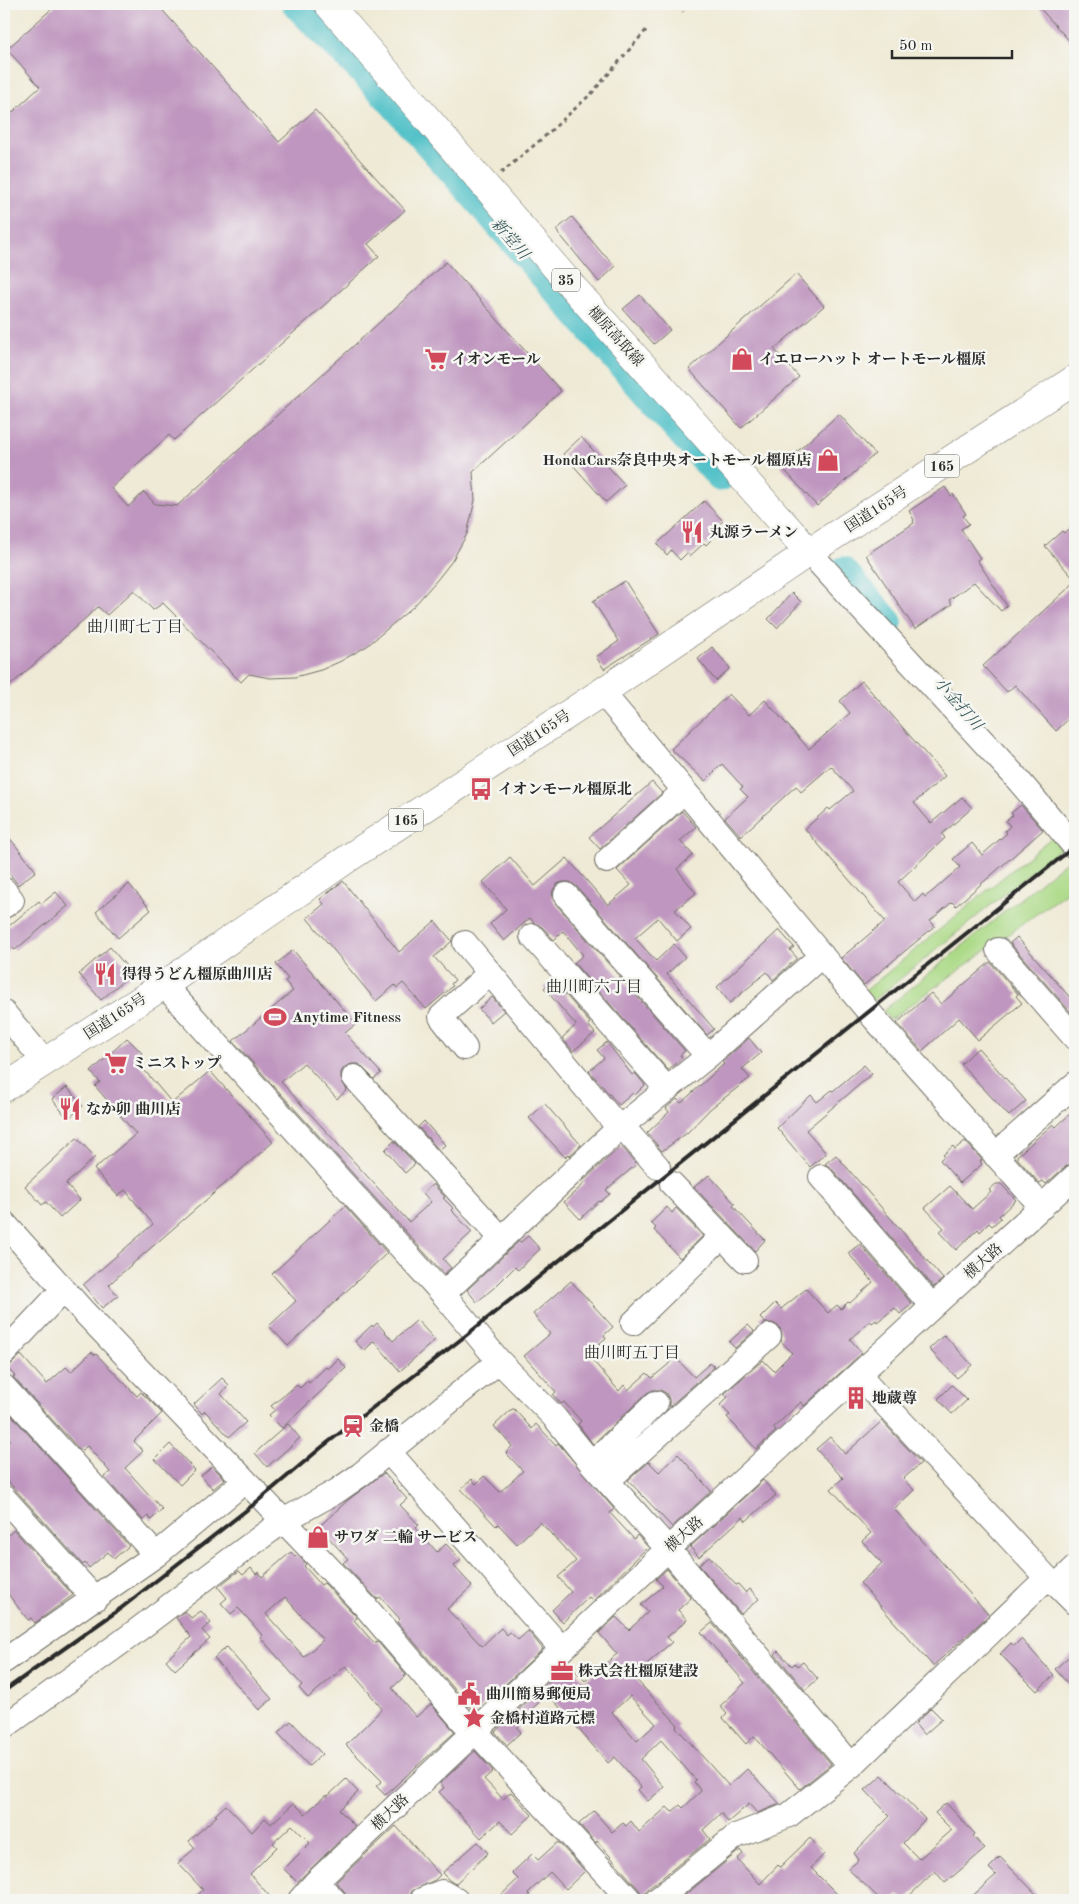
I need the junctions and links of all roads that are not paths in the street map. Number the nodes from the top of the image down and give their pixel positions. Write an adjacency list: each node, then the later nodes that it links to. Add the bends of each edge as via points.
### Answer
1 (328, 4): 3 (main road, 橿原高取線 / 35, via 577,292)
2 (1075, 379): 3 (main road, 国道165号 / 165)
3 (809, 552): 4 (main road, 国道165号 / 165); 6 (street, via 1013,774)
4 (602, 692): 5 (street); 16 (main road, 国道165号 / 165)
5 (684, 791): 7 (street); 14 (street)
6 (1075, 847)
7 (607, 860)
8 (4, 890): 10 (street, via 12,900)
9 (566, 895): 20 (street)
10 (4, 906)
11 (532, 936): 25 (street)
12 (465, 943): 15 (street)
13 (998, 950): 18 (street)
14 (822, 955): 20 (street); 27 (street)
15 (490, 973): 19 (street, via 441,1017); 26 (street)
16 (164, 984): 21 (main road, 国道165号 / 165); 36 (street)
17 (4, 1013): 21 (street)
18 (1075, 1038)
19 (465, 1048)
20 (708, 1056): 25 (street)
21 (45, 1062): 24 (main road, 国道165号 / 165)
22 (354, 1077): 33 (street)
23 (1075, 1084): 27 (street)
24 (4, 1088)
25 (667, 1089): 26 (street)
26 (621, 1127): 32 (street); 33 (street)
27 (996, 1155): 30 (street)
28 (1075, 1176): 30 (street, 横大路)
29 (821, 1177): 37 (street)
30 (1042, 1207): 37 (street, 横大路)
31 (4, 1222): 35 (street)
32 (722, 1236): 34 (street); 38 (street)
33 (502, 1239): 36 (street)
34 (745, 1260)
35 (63, 1290): 40 (street); 47 (street)
36 (443, 1294): 41 (street)
37 (932, 1306): 42 (street, 横大路)
38 (633, 1323)
39 (769, 1336): 46 (street)
40 (4, 1353)
41 (499, 1361): 45 (street); 46 (street, via 554,1418)
42 (858, 1375): 50 (street, 横大路); 53 (street)
43 (4, 1387): 51 (street)
44 (656, 1403): 46 (street)
45 (388, 1451): 49 (street, via 337,1491); 56 (street)
46 (599, 1473): 50 (street)
47 (245, 1481): 49 (street); 51 (street)
48 (4, 1498): 54 (street)
49 (283, 1521): 58 (street); 59 (street, via 365,1606)
50 (668, 1549): 56 (street, 横大路); 60 (street)
51 (156, 1555): 54 (street)
52 (1075, 1568): 53 (street)
53 (1052, 1581): 55 (street); 60 (street)
54 (95, 1599): 57 (street)
55 (1075, 1602)
56 (562, 1649): 59 (street, 横大路)
57 (4, 1661)
58 (4, 1727)
59 (475, 1731): 61 (street, 横大路); 66 (street)
60 (851, 1766): 67 (street, via 790,1815 736,1836)
61 (316, 1882): 62 (street, 横大路); 63 (street)
62 (300, 1900)
63 (334, 1900)
64 (422, 1900): 65 (street, via 442,1892)
65 (456, 1900)
66 (630, 1900)
67 (657, 1900)

